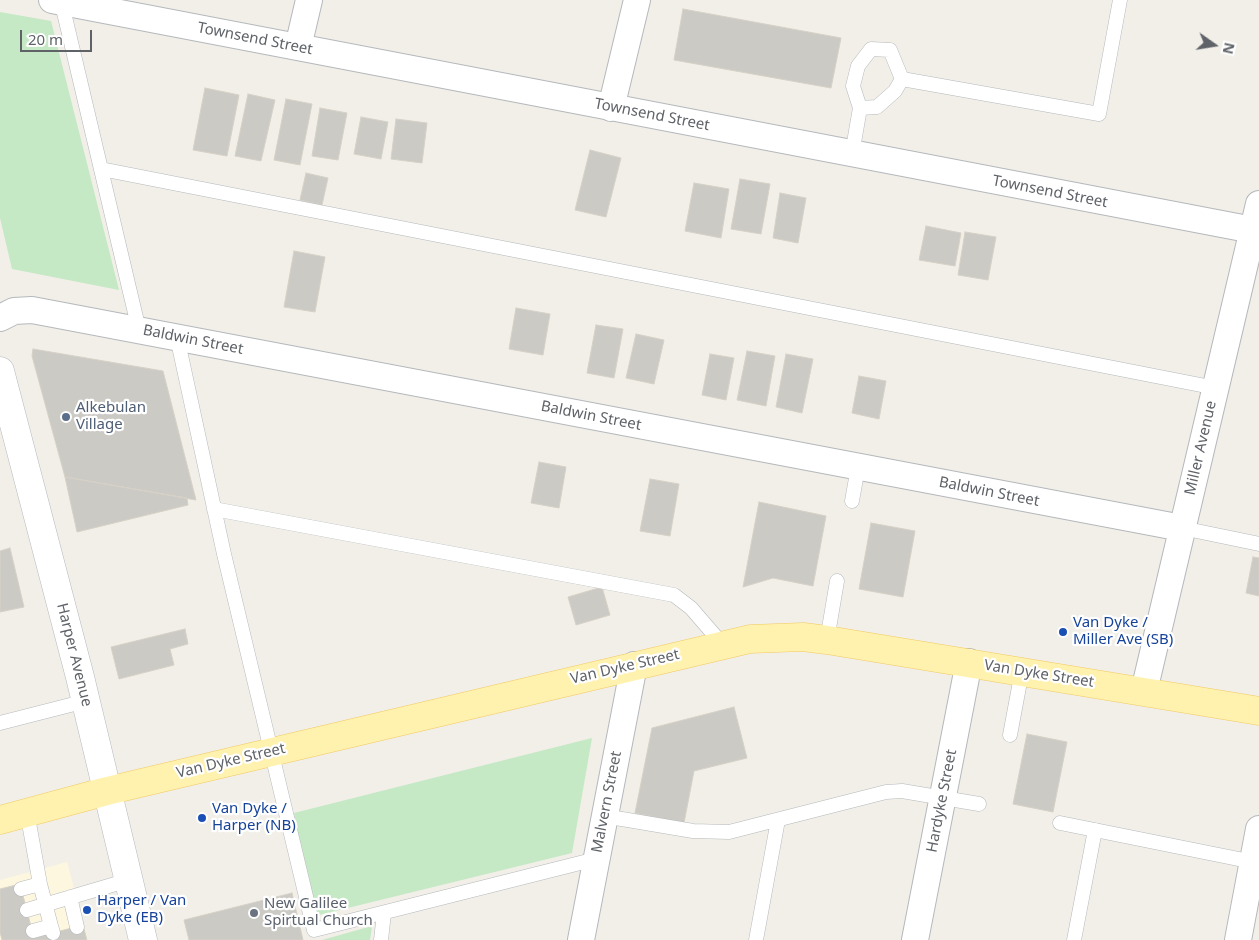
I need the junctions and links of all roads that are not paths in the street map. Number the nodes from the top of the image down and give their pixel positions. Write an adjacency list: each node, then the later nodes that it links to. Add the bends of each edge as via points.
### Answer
1 (309, 0): 5 (street)
2 (637, 0): 7 (street)
3 (1120, 0): 6 (lane, via 1099,114)
4 (59, 1): 5 (street, Townsend Street); 10 (lane)
5 (298, 47): 7 (street, Townsend Street)
6 (902, 79): 8 (lane, via 895,92 877,107); 8 (lane, via 890,50 871,49 858,66 854,86)
7 (611, 108): 9 (street, Townsend Street)
8 (860, 108): 9 (lane)
9 (852, 154): 12 (street, Townsend Street)
10 (101, 169): 14 (lane); 17 (lane)
11 (1259, 204): 12 (street, Miller Avenue)
12 (1253, 230): 17 (street, Miller Avenue)
13 (0, 318): 14 (street, Baldwin Street, via 14,311 32,310)
14 (139, 330): 15 (street, Baldwin Street)
15 (177, 337): 18 (street, Baldwin Street); 20 (lane)
16 (0, 371): 30 (street, Harper Avenue)
17 (1216, 388): 21 (street, Miller Avenue)
18 (858, 467): 19 (lane); 21 (street, Baldwin Street)
19 (852, 501)
20 (214, 508): 25 (lane, via 674,595 691,608); 34 (lane)
21 (1182, 528): 22 (lane); 29 (street, Miller Avenue)
22 (1259, 544)
23 (837, 581): 24 (lane)
24 (827, 640): 25 (main road, Van Dyke Street, via 777,636); 26 (main road, Van Dyke Street)
25 (723, 645): 27 (main road, Van Dyke Street)
26 (969, 662): 28 (main road, Van Dyke Street); 36 (street, Hardyke Street)
27 (634, 665): 34 (main road, Van Dyke Street); 39 (street, Malvern Street)
28 (1022, 671): 29 (main road, Van Dyke Street); 33 (lane)
29 (1144, 691): 31 (main road, Van Dyke Street)
30 (86, 701): 32 (lane); 35 (street, Harper Avenue)
31 (1259, 711)
32 (0, 723)
33 (1010, 735)
34 (271, 752): 35 (main road, Van Dyke Street); 53 (lane, via 314,930)
35 (108, 791): 38 (main road, Van Dyke Street); 47 (street, Harper Avenue)
36 (943, 797): 37 (lane); 41 (lane, via 886,792); 60 (street, Hardyke Street)
37 (979, 804)
38 (27, 812): 40 (main road, Van Dyke Street); 48 (lane)
39 (604, 816): 41 (lane, via 693,831 729,832); 45 (street, Malvern Street)
40 (0, 820)
41 (778, 820): 59 (lane)
42 (1060, 823): 44 (lane)
43 (1259, 829): 46 (street)
44 (1095, 830): 46 (lane); 61 (lane)
45 (596, 859): 53 (lane); 58 (street, Malvern Street)
46 (1256, 862): 62 (street)
47 (129, 880): 50 (lane); 56 (street, Harper Avenue)
48 (40, 884): 49 (lane); 51 (lane)
49 (21, 889)
50 (70, 898): 51 (lane); 54 (lane)
51 (45, 905): 52 (lane); 55 (lane, via 52,929)
52 (27, 910)
53 (384, 913): 57 (lane)
54 (77, 926)
55 (33, 931)
56 (143, 940)
57 (381, 940)
58 (581, 940)
59 (756, 940)
60 (915, 940)
61 (1074, 940)
62 (1238, 940)

